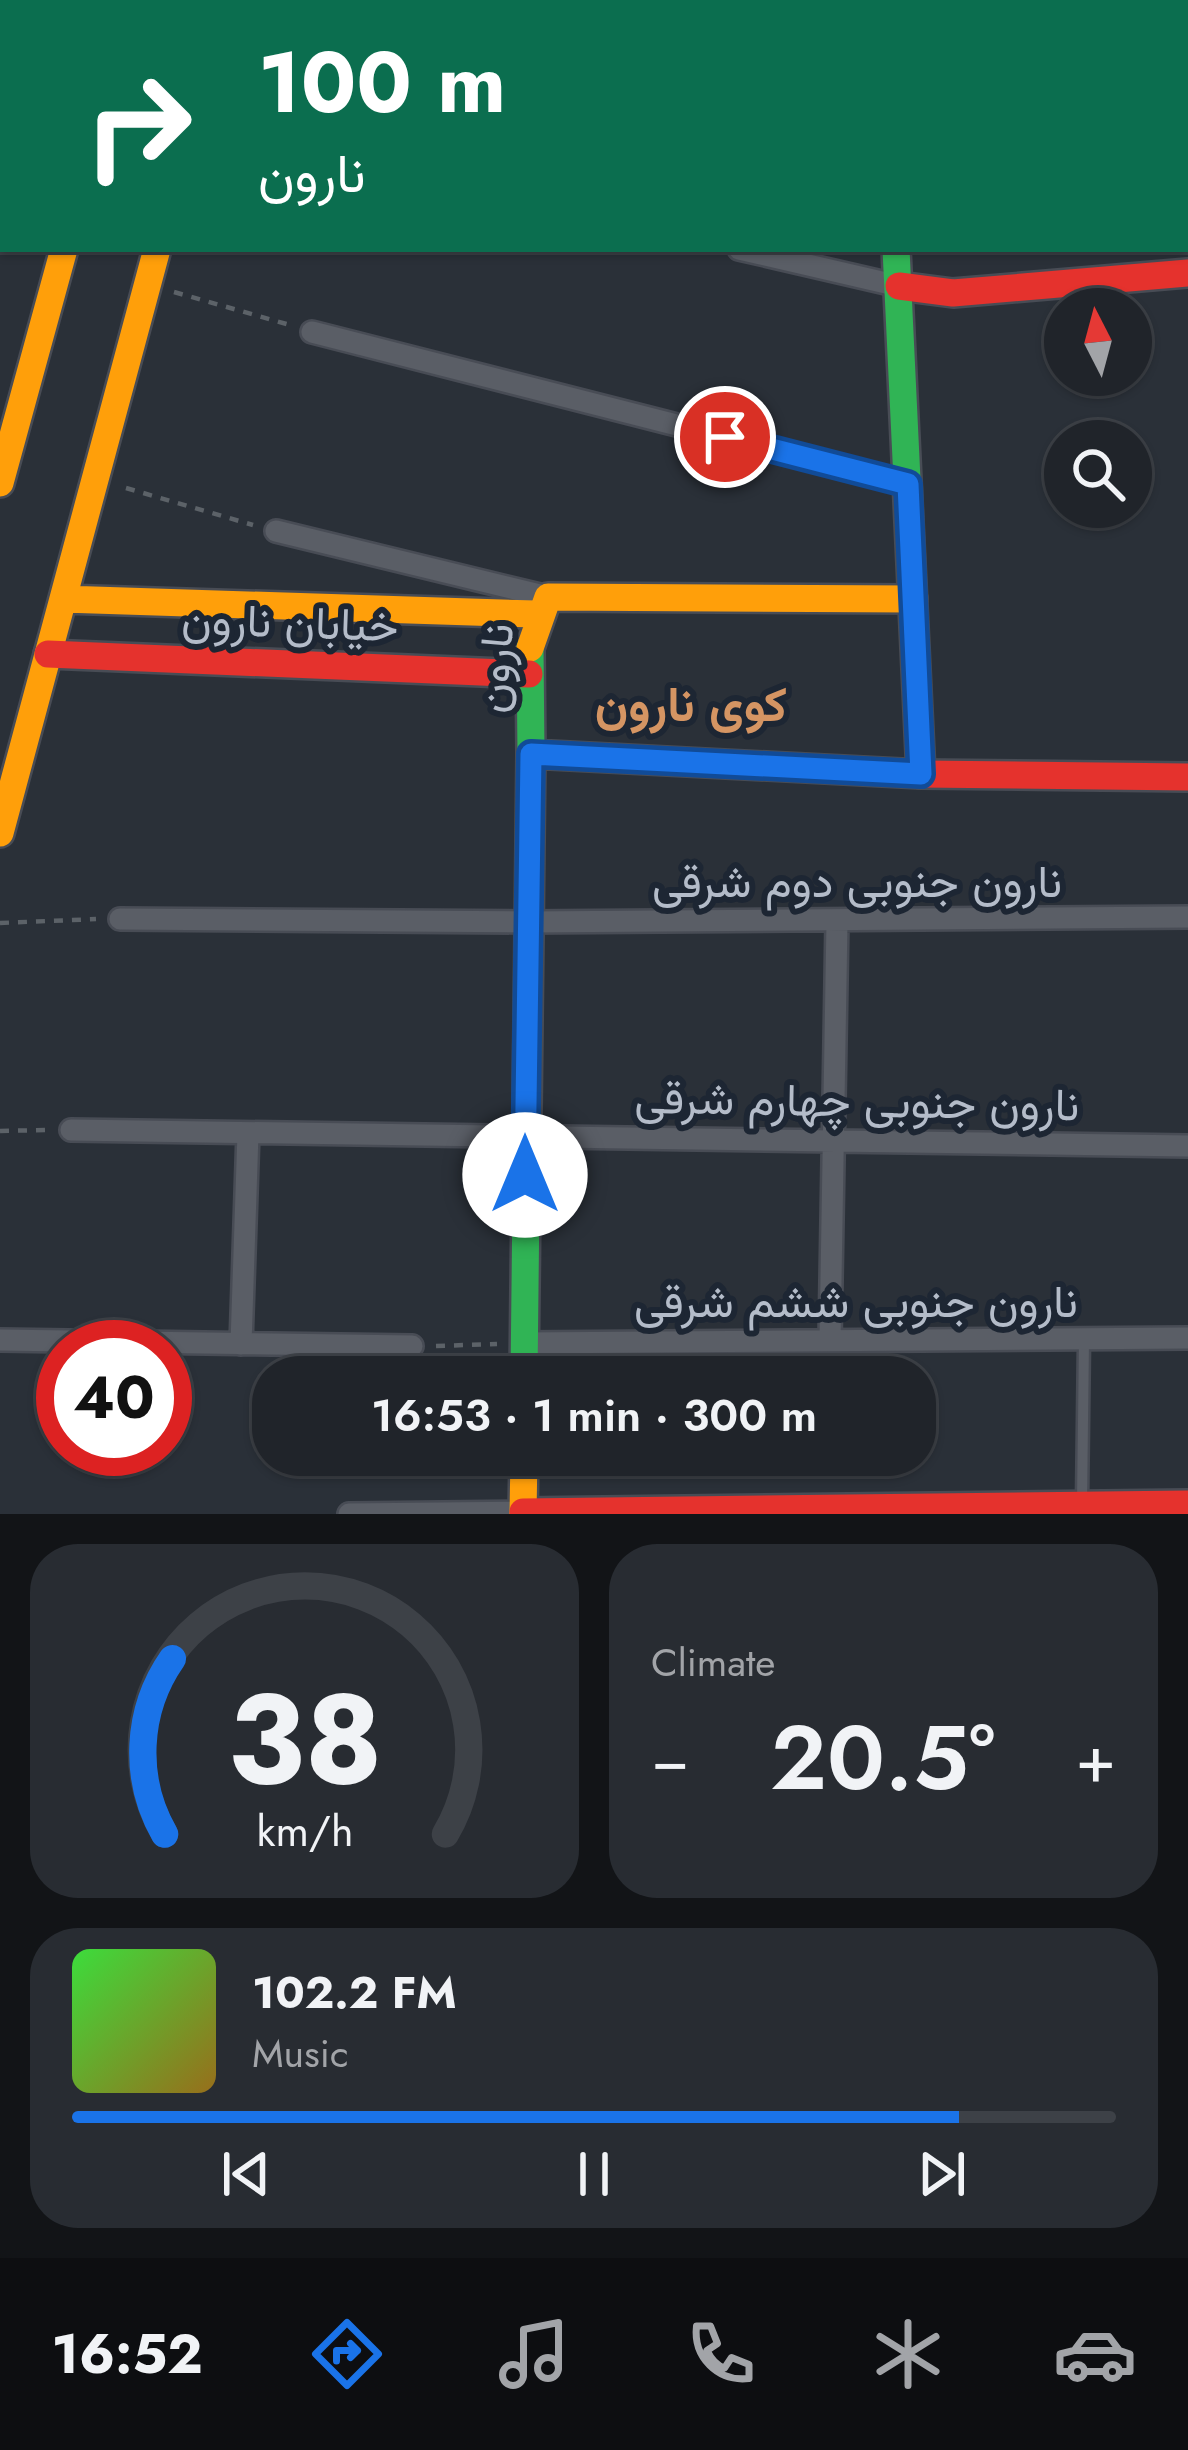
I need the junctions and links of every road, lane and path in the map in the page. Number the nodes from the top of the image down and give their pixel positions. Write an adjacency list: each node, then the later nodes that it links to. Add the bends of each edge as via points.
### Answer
1 (63, 252): 10 (street)
2 (157, 252): 6 (street)
3 (752, 252): 7 (street)
4 (896, 252): 7 (street)
5 (1188, 273): 7 (street, via 952,292)
6 (148, 285): 8 (path); 9 (street)
7 (899, 286): 11 (street)
8 (313, 332): 11 (street)
9 (95, 479): 12 (path); 13 (street)
10 (0, 483)
11 (908, 484): 14 (street)
12 (276, 531): 15 (street)
13 (63, 599): 15 (street, خیابان نارون); 16 (street)
14 (913, 599): 15 (street, نارون); 19 (street)
15 (542, 606): 17 (street, نارون)
16 (48, 654): 17 (street, خیابان نارون); 21 (street)
17 (529, 674): 18 (street, نارون)
18 (531, 754): 19 (street, نارون); 25 (street)
19 (921, 774): 20 (street, نارون)
20 (1188, 777)
21 (0, 833)
22 (1188, 917): 24 (street, نارون جنوبی دوم شرقی)
23 (120, 919): 25 (street, نارون جنوبی دوم شرقی); 26 (path)
24 (837, 921): 25 (street, نارون جنوبی دوم شرقی); 31 (street)
25 (527, 922): 30 (street)
26 (0, 923)
27 (71, 1130): 28 (path); 29 (street, نارون جنوبی چهارم شرقی)
28 (0, 1131)
29 (248, 1133): 30 (street, نارون جنوبی چهارم شرقی); 38 (street)
30 (525, 1133): 31 (street, نارون جنوبی چهارم شرقی); 37 (street)
31 (832, 1139): 32 (street, نارون جنوبی چهارم شرقی); 36 (street)
32 (1188, 1146)
33 (1188, 1338): 34 (street, نارون جنوبی ششم شرقی)
34 (1084, 1339): 36 (street, نارون جنوبی ششم شرقی); 43 (lane)
35 (0, 1340): 38 (street)
36 (830, 1340): 37 (street, نارون جنوبی ششم شرقی)
37 (524, 1343): 39 (path); 40 (street)
38 (241, 1344): 39 (street)
39 (412, 1346)
40 (524, 1356)
41 (524, 1476): 44 (street)
42 (1188, 1504): 43 (street)
43 (1082, 1505): 44 (street)
44 (523, 1513): 45 (street)
45 (349, 1514)

